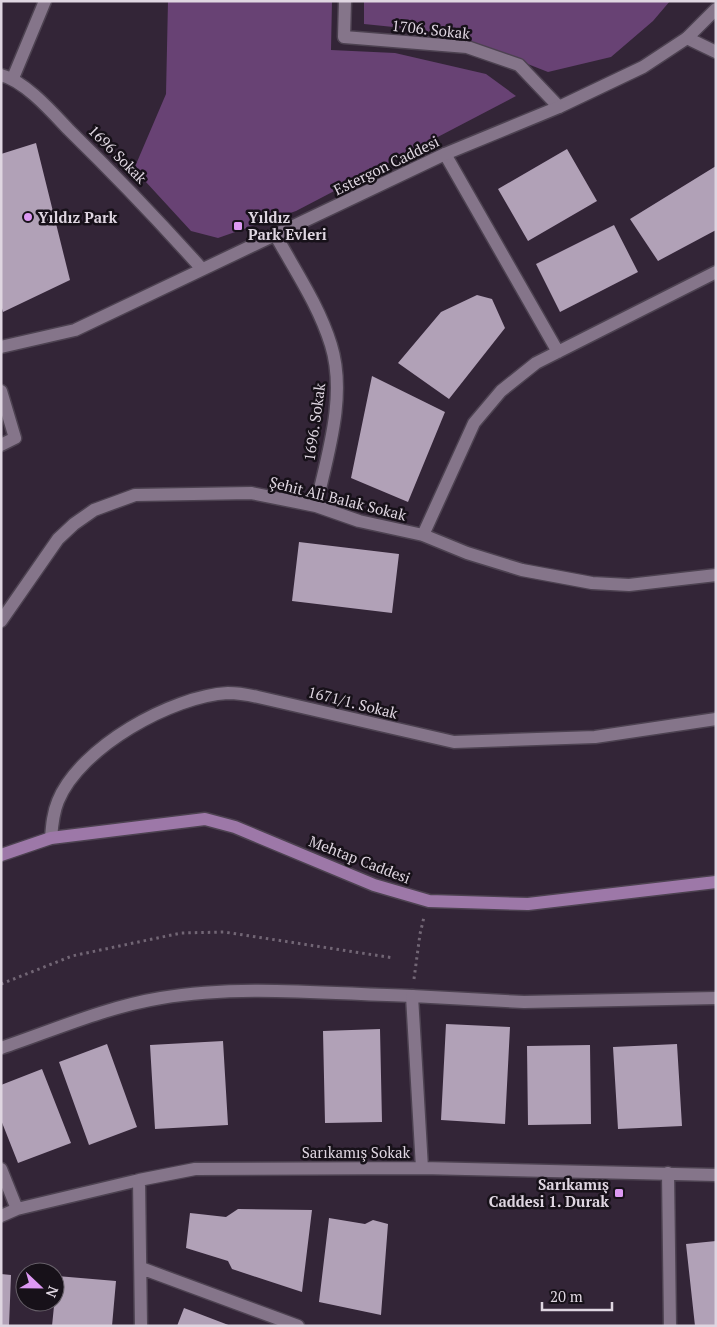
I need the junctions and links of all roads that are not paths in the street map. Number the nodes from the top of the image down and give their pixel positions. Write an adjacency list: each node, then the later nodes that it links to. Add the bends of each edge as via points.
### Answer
1 (45, 1): 6 (street)
2 (345, 1): 7 (street, 1706. Sokak, via 344,37 467,47 519,65)
3 (716, 9): 4 (street, Estergon Caddesi)
4 (687, 38): 5 (street); 7 (street, Estergon Caddesi, via 643,67)
5 (716, 52)
6 (7, 77): 10 (street, 1696 Sokak, via 52,112 136,195)
7 (559, 107): 8 (street, Estergon Caddesi)
8 (445, 154): 9 (street, Estergon Caddesi); 13 (street)
9 (276, 236): 10 (street, Estergon Caddesi); 16 (street, 1696. Sokak, via 318,311 332,346 337,380 334,417)
10 (202, 269): 12 (street, Estergon Caddesi, via 75,330)
11 (716, 272): 13 (street)
12 (1, 347)
13 (558, 352): 17 (street, via 516,377 486,406 474,423)
14 (1, 391): 15 (street, via 16,438)
15 (1, 445)
16 (316, 506): 17 (street, Şehit Ali Balak Sokak, via 359,521); 19 (street, Şehit Ali Balak Sokak, via 251,493 135,495 116,500 94,510 58,539)
17 (423, 535): 18 (street, Şehit Ali Balak Sokak, via 522,570 592,584 629,585)
18 (716, 575)
19 (1, 621)
20 (716, 718): 21 (street, 1671/1. Sokak, via 595,737 454,742 258,697 230,693 203,696 151,716 80,768 58,800 52,818)
21 (51, 838): 22 (main road, Mehtap Caddesi); 23 (main road, Mehtap Caddesi, via 205,819 235,827 374,884 428,902 528,904)
22 (1, 856)
23 (716, 882)
24 (412, 996): 25 (street, via 524,1002); 26 (street, via 193,993 108,1010); 27 (street)
25 (716, 998)
26 (1, 1048)
27 (422, 1168): 29 (street, Sarıkamış Sokak); 31 (street, Sarıkamış Sokak, via 195,1169)
28 (1, 1169): 32 (street)
29 (668, 1173): 30 (street, Sarıkamış Sokak); 37 (street)
30 (716, 1175)
31 (139, 1180): 32 (street, Sarıkamış Sokak); 34 (street)
32 (17, 1209): 33 (street, Sarıkamış Sokak)
33 (1, 1216)
34 (141, 1268): 35 (street); 36 (street)
35 (141, 1326)
36 (298, 1326)
37 (670, 1326)

